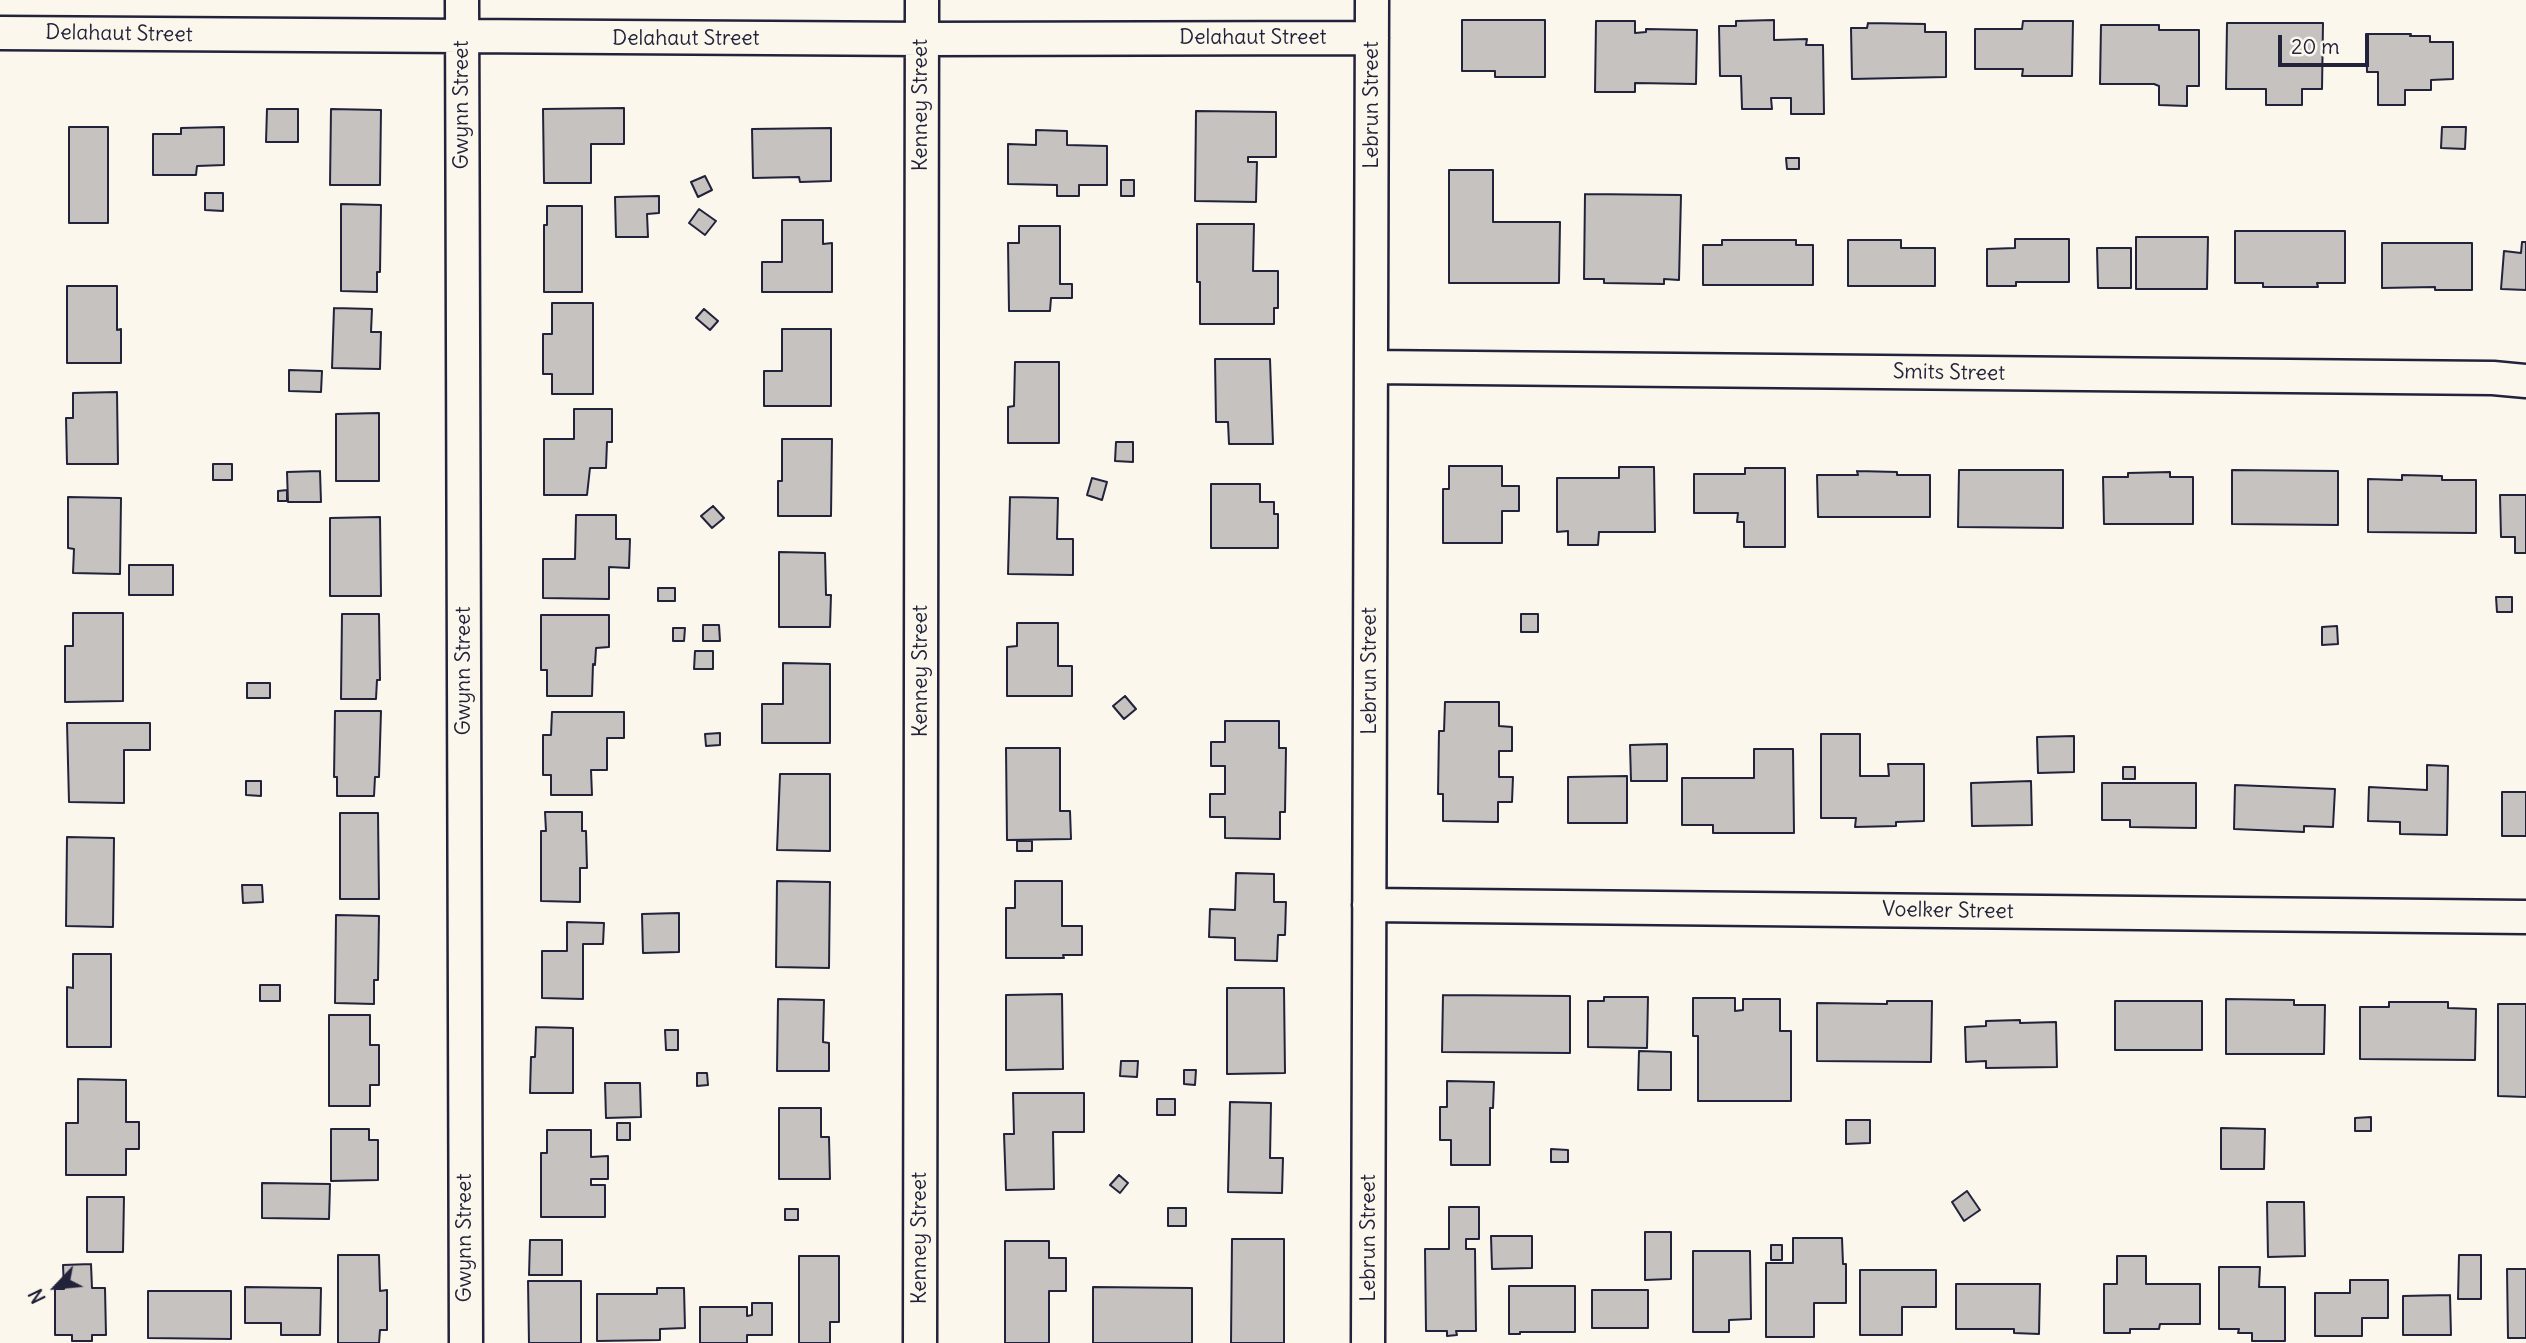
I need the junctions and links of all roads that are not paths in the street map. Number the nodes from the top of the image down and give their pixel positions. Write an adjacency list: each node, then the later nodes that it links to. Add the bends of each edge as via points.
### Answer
1 (462, 0): 5 (street, Gwynn Street)
2 (922, 0): 7 (street, Kenney Street)
3 (1372, 0): 6 (street, Lebrun Street)
4 (0, 33): 5 (street, Delahaut Street)
5 (462, 38): 7 (street, Delahaut Street); 12 (street, Gwynn Street)
6 (1372, 38): 7 (street, Delahaut Street); 8 (street, Lebrun Street)
7 (922, 39): 13 (street, Kenney Street)
8 (1371, 367): 9 (street, Smits Street); 10 (street, Lebrun Street)
9 (2526, 381)
10 (1369, 905): 11 (street, Voelker Street); 14 (street, Lebrun Street)
11 (2526, 917)
12 (466, 1343)
13 (920, 1343)
14 (1368, 1343)

